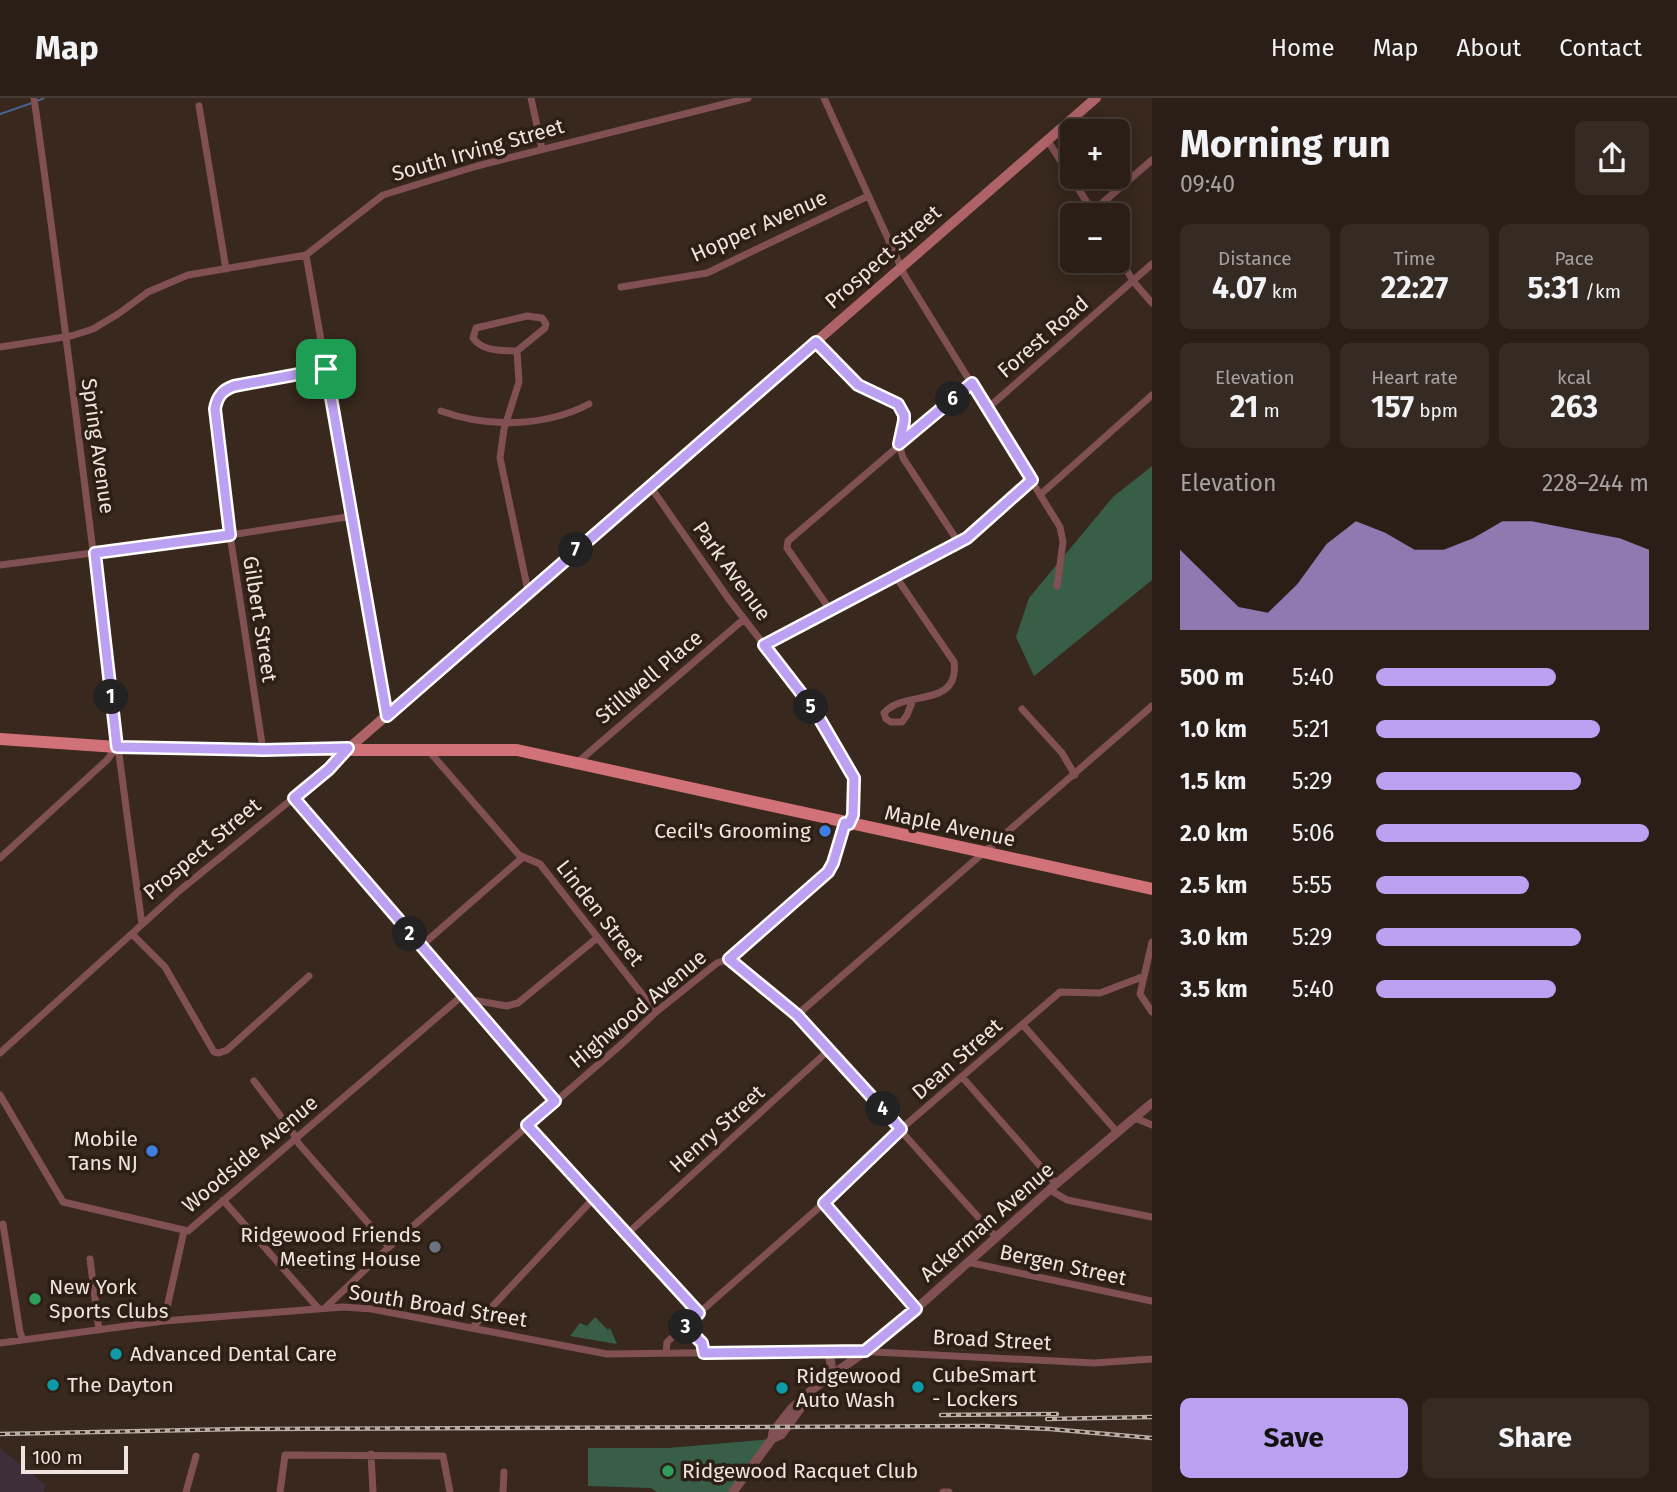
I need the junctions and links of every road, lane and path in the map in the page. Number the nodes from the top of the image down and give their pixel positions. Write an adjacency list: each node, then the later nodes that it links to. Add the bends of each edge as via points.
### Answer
1 (34, 98): 21 (street, Spring Avenue)
2 (531, 98): 8 (street)
3 (748, 98): 8 (street, South Irving Street)
4 (824, 98): 10 (street)
5 (1096, 98): 7 (main road, Prospect Street)
6 (199, 106): 16 (street)
7 (1048, 141): 11 (street); 15 (main road, Prospect Street)
8 (542, 149): 13 (street, South Irving Street, via 383,195)
9 (1152, 160): 12 (street)
10 (868, 196): 15 (street); 19 (street, Hopper Avenue, via 707,273)
11 (1088, 203)
12 (1105, 203)
13 (306, 255): 16 (street, South Irving Street); 25 (street)
14 (1152, 264): 18 (street, Forest Road)
15 (900, 267): 22 (main road, Prospect Street); 26 (street)
16 (226, 269): 21 (street, South Irving Street, via 175,279 148,292 106,323)
17 (1128, 273): 18 (street)
18 (1133, 281): 20 (street); 29 (street, Forest Road)
19 (621, 287)
20 (1152, 303)
21 (66, 337): 23 (street, South Irving Street); 39 (street, Spring Avenue)
22 (816, 342): 32 (street, via 858,385 898,404 904,415); 34 (main road, Prospect Street)
23 (0, 347)
24 (517, 351): 24 (street, via 486,348 475,342 473,333 516,317 541,317 545,328); 31 (street, via 519,382)
25 (326, 369): 36 (street); 37 (street, Gilbert Street, via 234,386 218,397 215,409)
26 (972, 383): 29 (street); 32 (street, Forest Road)
27 (1152, 395): 35 (street)
28 (589, 404): 31 (street, via 558,416)
29 (988, 408): 33 (street)
30 (442, 411): 31 (street)
31 (505, 424): 43 (street, via 500,458)
32 (899, 444): 38 (street, via 903,458); 44 (street, Forest Road, via 788,541 787,548)
33 (1032, 480): 35 (street); 38 (street)
34 (650, 486): 43 (main road, Prospect Street); 45 (street, Park Avenue)
35 (1041, 494): 42 (street, via 1062,535)
36 (353, 516): 37 (street); 50 (street)
37 (230, 535): 39 (street); 54 (street, Gilbert Street)
38 (959, 543): 41 (street)
39 (95, 553): 40 (street); 52 (street, Spring Avenue)
40 (0, 565)
41 (896, 577): 44 (street); 47 (street, via 954,662 948,687)
42 (1057, 586)
43 (528, 591): 50 (main road, Prospect Street)
44 (831, 611): 46 (street)
45 (744, 619): 46 (street, Park Avenue); 56 (street, Stillwell Place)
46 (764, 645): 59 (street, Park Avenue, via 815,711 854,778 853,815)
47 (913, 700)
48 (1152, 706): 57 (street)
49 (1022, 709): 57 (street, via 1062,753)
50 (387, 716): 53 (main road, Prospect Street)
51 (0, 739): 52 (main road, Maple Avenue)
52 (117, 747): 54 (main road, Maple Avenue); 62 (street); 64 (street, Spring Avenue)
53 (348, 748): 54 (main road, Maple Avenue); 55 (main road, Maple Avenue); 58 (street, Prospect Street)
54 (263, 750)
55 (428, 750): 56 (main road, Maple Avenue, via 517,750); 61 (street, Linden Street)
56 (577, 763): 59 (main road, Maple Avenue)
57 (1074, 775): 60 (street)
58 (294, 798): 64 (street, Prospect Street); 68 (street)
59 (847, 823): 60 (main road, Maple Avenue); 69 (street, Highwood Avenue, via 828,872)
60 (983, 853): 63 (main road, Maple Avenue); 75 (street)
61 (523, 858): 66 (street, Linden Street, via 540,864); 68 (street)
62 (0, 859)
63 (1152, 889)
64 (142, 924): 65 (street, Prospect Street)
65 (132, 934): 70 (street, via 165,967 214,1052 227,1050); 78 (street, Prospect Street)
66 (597, 938): 72 (street, via 518,1003 507,1006); 73 (street, Linden Street)
67 (1152, 942): 71 (street)
68 (421, 946): 72 (street)
69 (726, 960): 73 (street, Highwood Avenue); 75 (street)
70 (309, 976)
71 (1142, 977): 74 (street, via 1140,994); 76 (street, Dean Street, via 1100,993 1060,992)
72 (464, 997): 82 (street); 89 (street, Woodside Avenue)
73 (656, 1012): 82 (street, Highwood Avenue)
74 (1152, 1012)
75 (797, 1015): 77 (street)
76 (1023, 1025): 79 (street, Dean Street); 88 (street)
77 (830, 1049): 87 (street); 97 (street, Henry Street)
78 (0, 1053)
79 (963, 1078): 87 (street, Dean Street); 90 (street)
80 (254, 1081): 89 (street)
81 (0, 1095): 96 (street, Woodside Avenue, via 63,1202)
82 (555, 1101): 85 (street, Highwood Avenue)
83 (1152, 1103): 84 (street, Ackerman Avenue)
84 (1135, 1118): 86 (street); 88 (street, Ackerman Avenue)
85 (527, 1125): 91 (street); 99 (street, Highwood Avenue)
86 (1152, 1125)
87 (901, 1129): 93 (street, Dean Street); 98 (street)
88 (1118, 1133): 90 (street, Ackerman Avenue)
89 (295, 1138): 92 (street, Woodside Avenue); 99 (street)
90 (1053, 1187): 94 (street, via 1058,1197 1067,1200); 98 (street, Ackerman Avenue)
91 (593, 1199): 97 (street); 108 (street)
92 (223, 1200): 96 (street, Woodside Avenue); 103 (street)
93 (824, 1203): 104 (street); 105 (street, Dean Street)
94 (1152, 1217)
95 (3, 1224): 110 (street)
96 (184, 1231): 106 (street)
97 (627, 1234): 105 (street)
98 (996, 1237): 101 (street, Ackerman Avenue)
99 (389, 1247): 103 (street, Highwood Avenue)
100 (90, 1259): 109 (street)
101 (967, 1262): 102 (street, Bergen Street); 104 (street, Ackerman Avenue)
102 (1152, 1301)
103 (321, 1308): 106 (street, South Broad Street); 108 (street, South Broad Street, via 372,1309)
104 (916, 1309): 112 (street, Ackerman Avenue)
105 (699, 1313): 107 (street, Dean Street)
106 (163, 1321): 109 (street, South Broad Street)
107 (685, 1326): 114 (street, Dean Street, via 667,1342); 115 (street, via 702,1343)
108 (473, 1327): 114 (street, South Broad Street, via 607,1354)
109 (99, 1330): 110 (street, South Broad Street)
110 (23, 1340): 111 (street, South Broad Street)
111 (0, 1343)
112 (865, 1351): 113 (street, Broad Street); 117 (street, Broad Street, via 1094,1363); 118 (street, Ackerman Avenue)
113 (823, 1352): 116 (street, Broad Street); 118 (street, via 830,1357)
114 (666, 1353): 115 (street, South Broad Street)
115 (704, 1353): 116 (street, South Broad Street)
116 (746, 1353)
117 (1152, 1359)
118 (832, 1373): 127 (street, Ackerman Avenue, via 791,1409)
119 (371, 1454): 123 (street, via 285,1455); 124 (street); 125 (street, via 443,1456)
120 (196, 1455): 122 (street)
121 (504, 1472): 126 (street)
122 (186, 1492)
123 (280, 1492)
124 (373, 1492)
125 (450, 1492)
126 (503, 1492)
127 (733, 1492)
128 (943, 1492): 129 (street)
129 (949, 1492)

